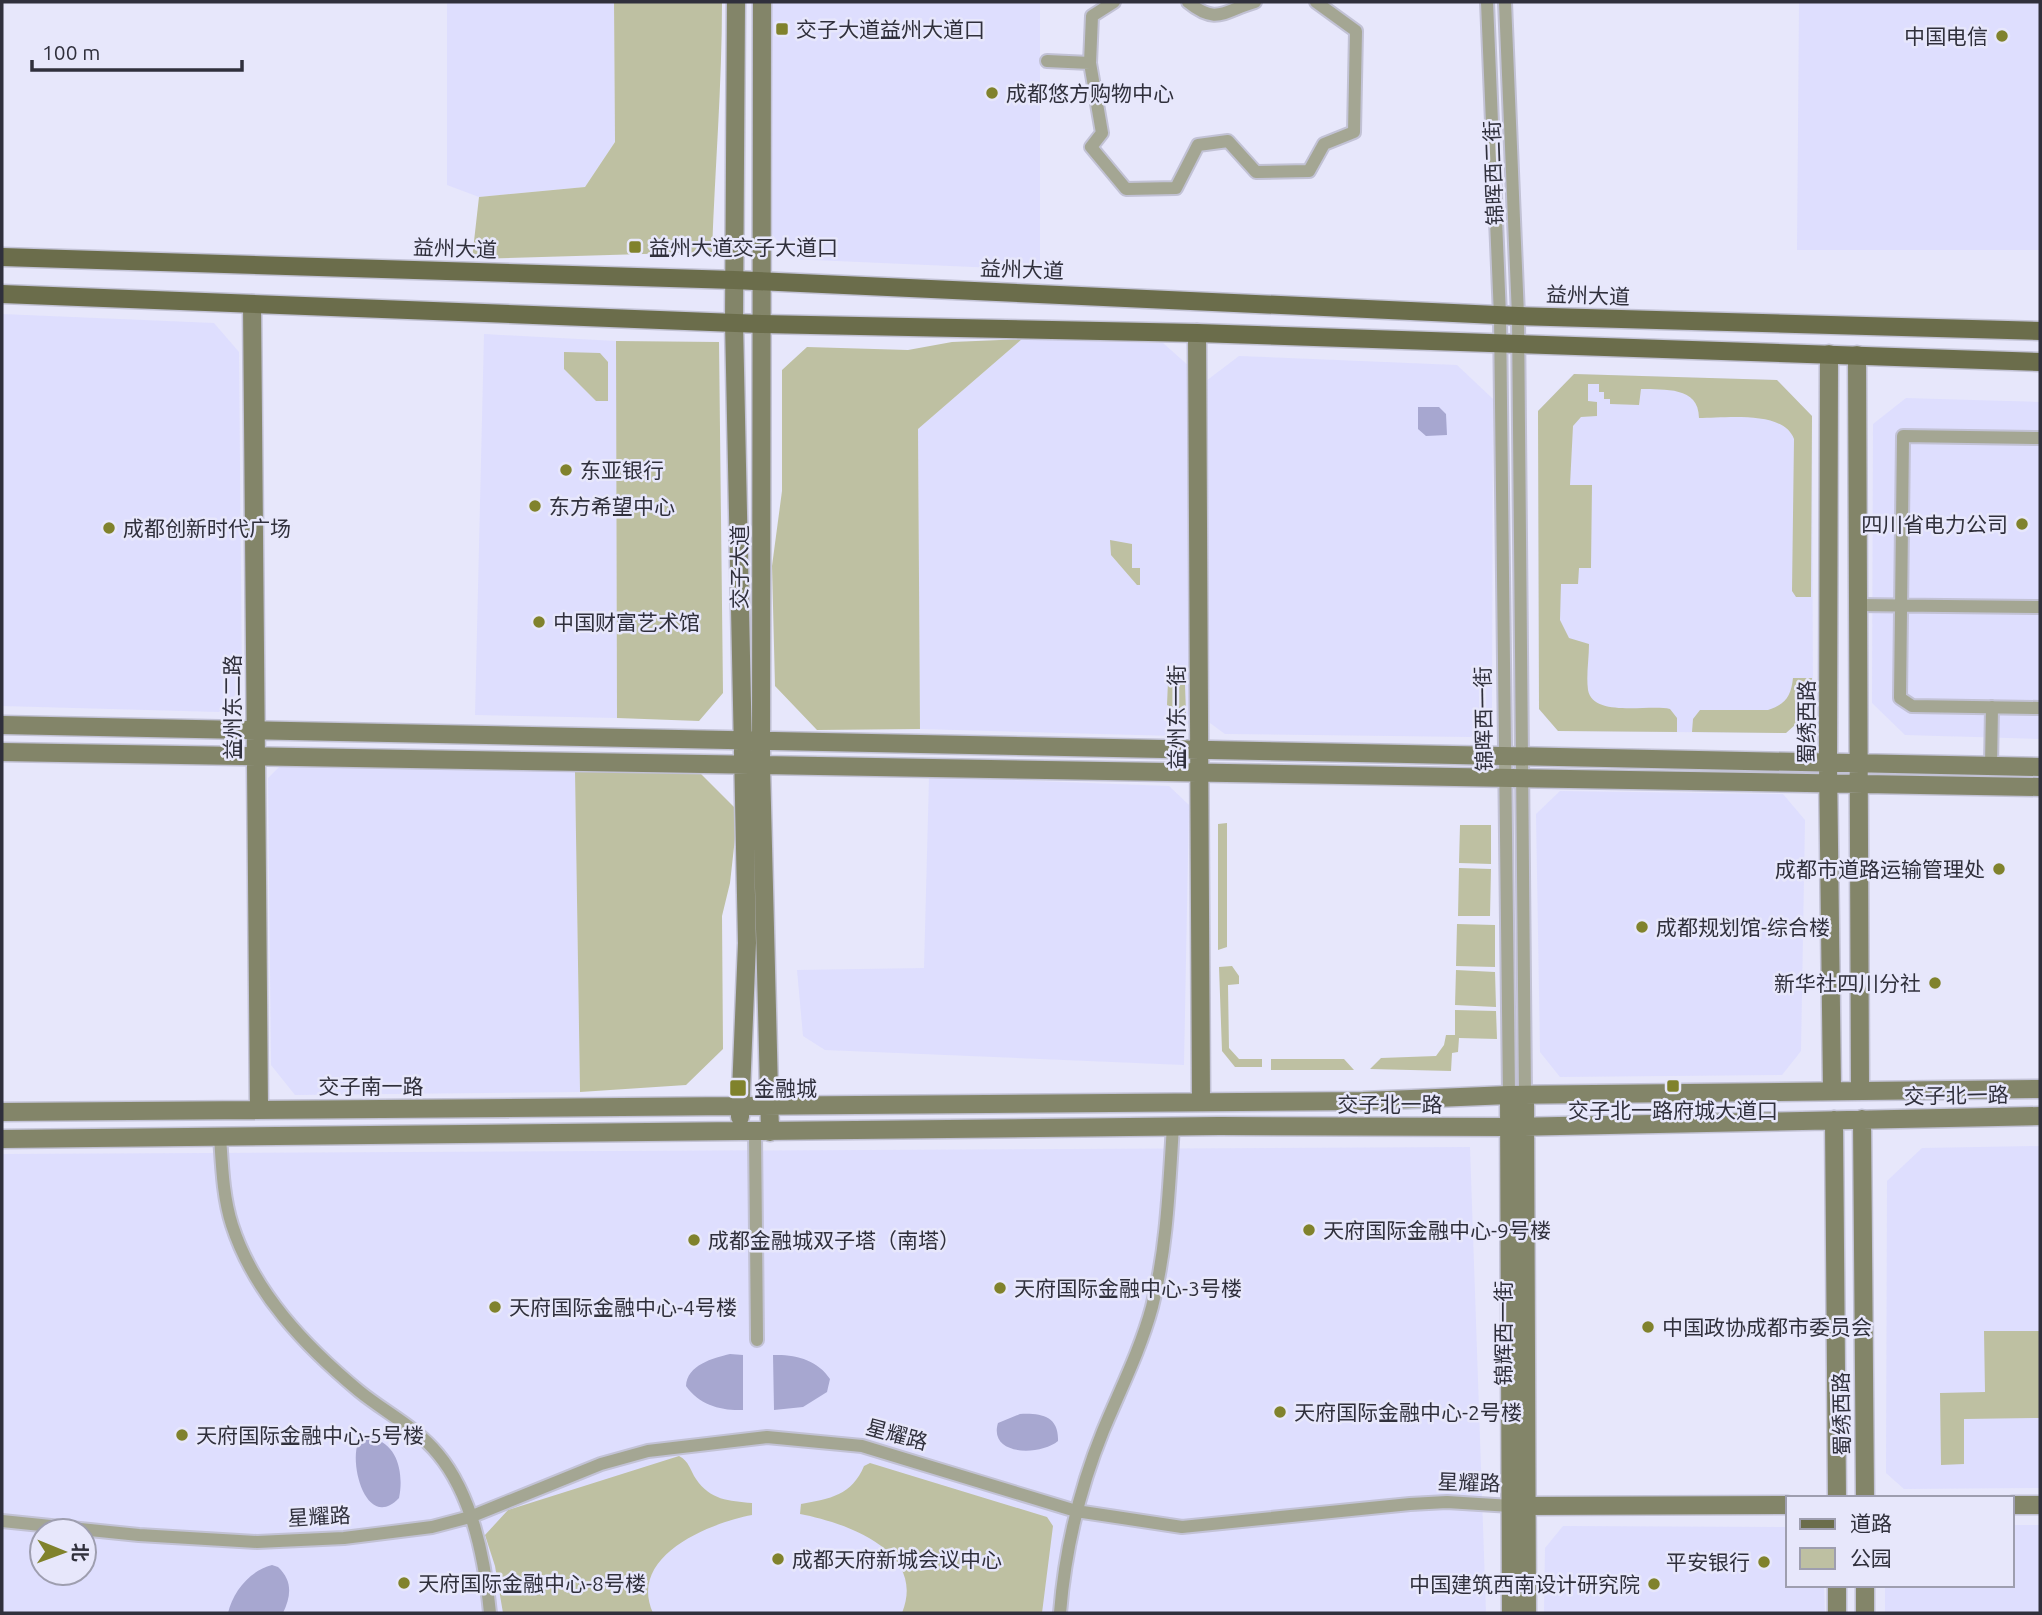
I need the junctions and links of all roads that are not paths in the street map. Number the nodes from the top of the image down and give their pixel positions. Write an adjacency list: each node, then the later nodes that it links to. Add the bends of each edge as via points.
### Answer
1 (736, 2): 12 (street, 交子大道)
2 (762, 2): 13 (street, 交子大道)
3 (1114, 2): 10 (street, via 1093,16)
4 (1188, 2): 5 (street, via 1199,11 1222,16)
5 (1255, 2)
6 (1315, 2): 10 (street, via 1356,31 1354,132 1324,144 1309,171 1256,172 1228,141 1199,145 1176,188 1126,189 1091,147 1102,134)
7 (1487, 2): 16 (street, 锦晖西二街)
8 (1505, 2): 16 (street, 锦晖西二街)
9 (1047, 61): 10 (street)
10 (1090, 62)
11 (2, 257): 12 (main road, 益州大道)
12 (734, 280): 13 (main road, 益州大道); 17 (street, 交子大道)
13 (761, 281): 16 (main road, 益州大道); 18 (street, 交子大道)
14 (2, 294): 15 (main road)
15 (252, 304): 17 (main road); 33 (street, 益州东二路)
16 (1509, 316): 19 (main road, 益州大道); 21 (street, 锦晖西二街); 22 (street, 锦晖西二街)
17 (734, 323): 18 (main road); 34 (street, 交子大道)
18 (761, 324): 20 (main road); 34 (street, 交子大道)
19 (2040, 331)
20 (1197, 333): 21 (main road); 35 (street, 益州东一街)
21 (1500, 342): 22 (main road); 38 (street, 锦晖西一街)
22 (1518, 343): 23 (main road); 39 (street, 锦晖西一街)
23 (1829, 354): 24 (main road); 40 (street, 蜀绣西路)
24 (1857, 355): 25 (main road); 27 (street)
25 (2040, 362)
26 (2040, 438): 28 (street, via 1903,436)
27 (1856, 605): 28 (street); 42 (street)
28 (1901, 605): 29 (street); 30 (street, via 1900,698 1912,706)
29 (2040, 607)
30 (1993, 707): 31 (street); 43 (street)
31 (2040, 708)
32 (2, 725): 33 (street)
33 (255, 730): 34 (street); 37 (street, 益州东二路)
34 (753, 739): 35 (street); 41 (street, 交子大道)
35 (1198, 750): 38 (street); 45 (street, 益州东一街)
36 (2, 752): 37 (street)
37 (256, 755): 41 (street); 58 (street, 益州东二路)
38 (1503, 756): 39 (street); 46 (street, 锦晖西一街)
39 (1522, 757): 40 (street); 47 (street, 锦晖西一街)
40 (1828, 763): 42 (street); 48 (street, 蜀绣西路)
41 (753, 764): 45 (street); 56 (street, 交子大道); 57 (street, 交子大道)
42 (1857, 764): 43 (street); 49 (street)
43 (1992, 766): 44 (street)
44 (2040, 767)
45 (1198, 772): 46 (street); 55 (street, 益州东一街)
46 (1503, 777): 47 (street); 54 (street, 锦晖西一街)
47 (1522, 778): 48 (street); 54 (street, 锦晖西一街)
48 (1829, 783): 49 (street); 53 (street, 蜀绣西路)
49 (1857, 784): 50 (street); 51 (street)
50 (2040, 787)
51 (1860, 1089): 52 (street, 交子北一路); 53 (street, 交子北一路)
52 (2040, 1089)
53 (1832, 1090): 54 (street, 交子北一路)
54 (1517, 1095): 55 (street, 交子北一路); 64 (street, 锦辉西一街)
55 (1201, 1102): 56 (street, 交子北一路)
56 (769, 1106): 57 (street, 交子北一路); 65 (street, 交子大道)
57 (741, 1107): 58 (street, 交子南一路); 65 (street, 交子大道)
58 (259, 1110): 59 (street, 交子南一路)
59 (2, 1112)
60 (2040, 1116): 61 (street, 交子北一路)
61 (1862, 1119): 62 (street, 交子北一路); 70 (street, 蜀绣西路)
62 (1834, 1120): 64 (street, 交子北一路); 69 (street, 蜀绣西路)
63 (1173, 1126): 64 (street, 交子北一路); 65 (street, 交子北一路); 75 (street, via 1166,1240 1152,1308)
64 (1517, 1127): 74 (street, 锦辉西一街)
65 (755, 1132): 66 (street); 68 (street)
66 (220, 1136): 67 (street); 76 (street, via 223,1184 232,1224 254,1275 318,1358 409,1425 439,1455)
67 (2, 1139)
68 (757, 1340)
69 (1836, 1496)
70 (1865, 1496)
71 (2014, 1504): 73 (street)
72 (1786, 1505): 74 (street, 星耀路)
73 (2040, 1505)
74 (1518, 1506): 75 (street, 星耀路, via 1410,1504 1182,1527); 82 (street, 锦辉西一街); 83 (street, 锦辉西一街)
75 (1076, 1511): 76 (street, 星耀路, via 862,1446 766,1437 691,1444 601,1464); 81 (street)
76 (470, 1517): 77 (street, 星耀路, via 432,1527 344,1538 257,1542); 80 (street, via 486,1571)
77 (2, 1521)
78 (1837, 1587): 84 (street)
79 (1865, 1587): 85 (street)
80 (491, 1613)
81 (1060, 1613)
82 (1511, 1613)
83 (1527, 1613)
84 (1837, 1613)
85 (1865, 1613)

